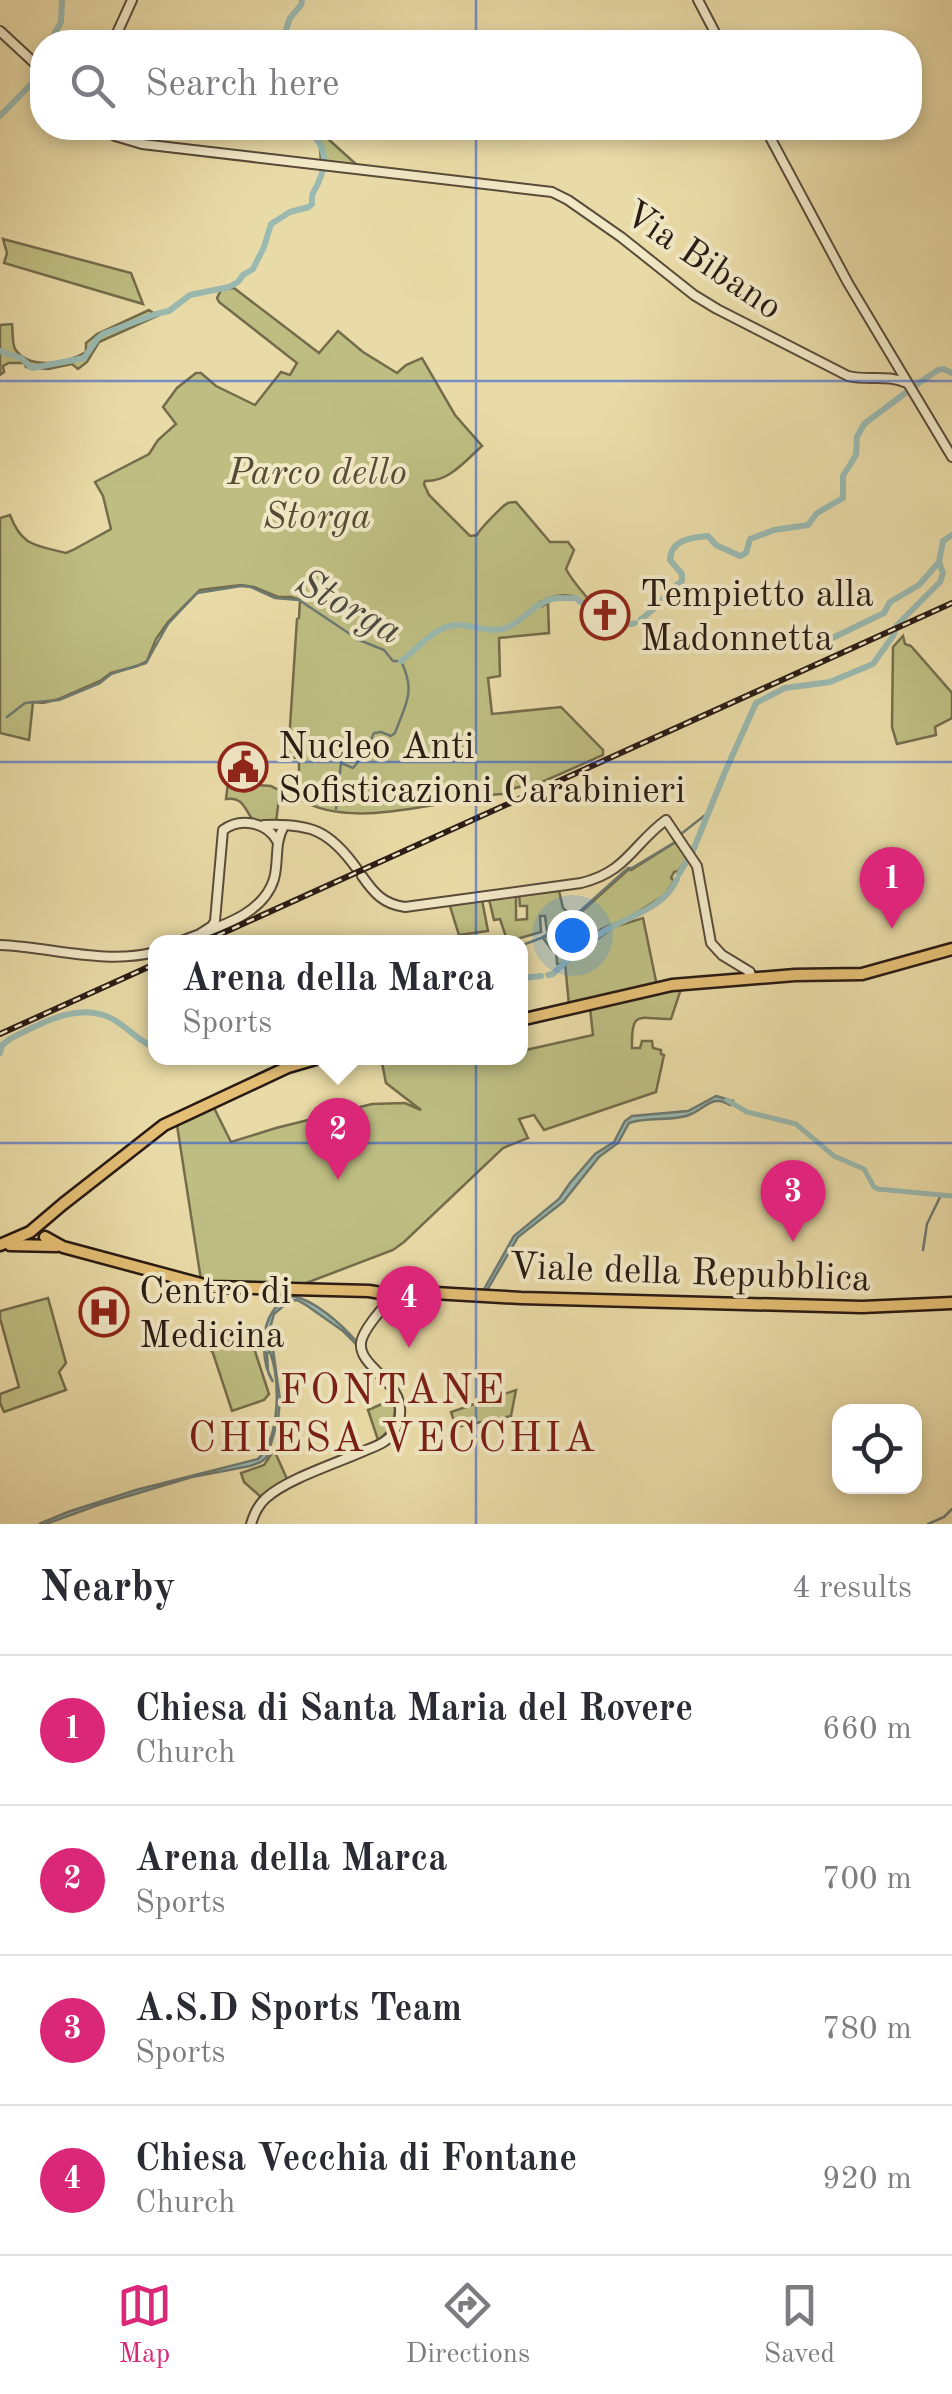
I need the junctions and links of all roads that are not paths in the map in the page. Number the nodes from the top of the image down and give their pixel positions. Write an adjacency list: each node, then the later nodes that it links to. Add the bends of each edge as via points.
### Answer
1 (132, 0): 3 (street)
2 (698, 0): 4 (street)
3 (118, 30)
4 (714, 30)
5 (0, 31): 6 (street)
6 (30, 59)
7 (128, 140): 9 (street, Via Bibano, via 561,196 717,310 837,372 860,379)
8 (771, 140): 9 (street, via 896,364)
9 (897, 377): 10 (street)
10 (952, 457)
11 (264, 826): 12 (street); 13 (street); 14 (street, via 232,824 223,830)
12 (284, 826): 13 (street); 21 (street, via 328,836 375,894 404,907 586,882 620,866 668,821 697,866 711,943)
13 (277, 841): 15 (street, via 269,890)
14 (218, 900): 15 (street, via 222,916); 16 (street, via 215,921)
15 (240, 916): 16 (street)
16 (201, 932): 17 (street)
17 (194, 935)
18 (0, 945): 20 (street)
19 (952, 949): 21 (main road, via 862,974)
20 (148, 953)
21 (747, 975): 22 (main road)
22 (528, 1018)
23 (295, 1065): 24 (main road, via 164,1125)
24 (63, 1204): 25 (main road); 26 (main road)
25 (37, 1238): 26 (main road); 27 (main road, Viale della Repubblica, via 212,1287)
26 (1, 1245)
27 (392, 1295): 28 (main road, Viale della Repubblica, via 862,1307); 29 (street, via 361,1345 396,1393 400,1415 392,1435 273,1492)
28 (952, 1303)
29 (251, 1524)

